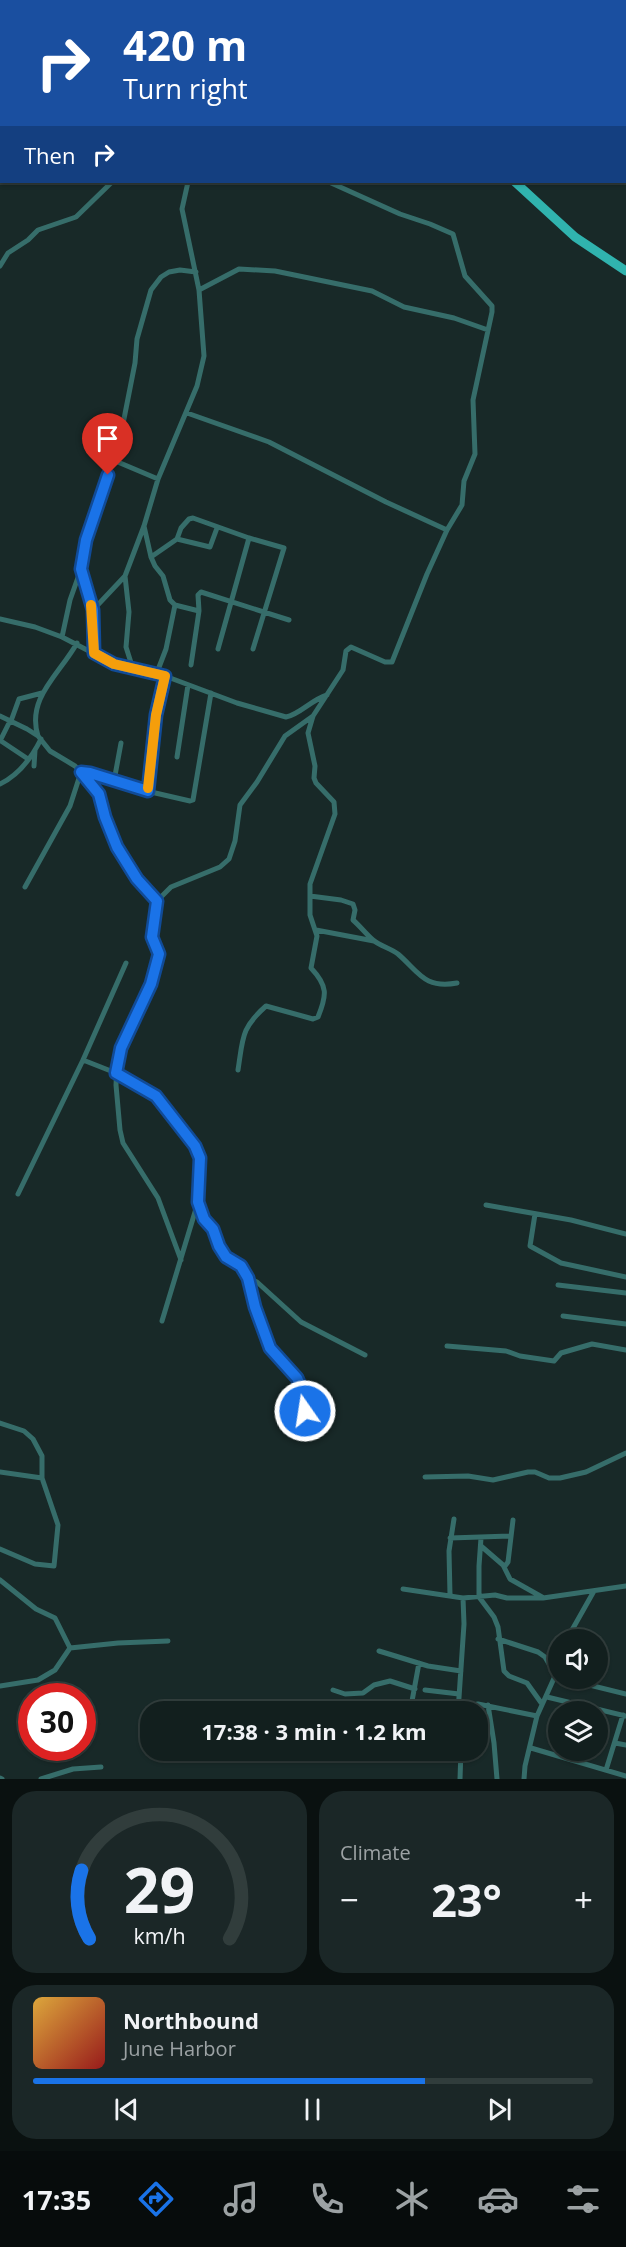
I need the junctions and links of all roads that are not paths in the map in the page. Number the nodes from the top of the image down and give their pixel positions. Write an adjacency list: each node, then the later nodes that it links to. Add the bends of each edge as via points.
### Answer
1 (111, 183): 5 (street, via 76,217 38,230 8,252)
2 (188, 183): 7 (street, via 182,209)
3 (331, 183): 9 (street, via 453,234 465,276 492,306)
4 (516, 183): 6 (main road, via 575,237)
5 (0, 266)
6 (626, 271)
7 (196, 272): 8 (street); 11 (street, via 169,272 151,290)
8 (199, 290): 9 (street, via 239,269 275,271 372,291 404,307); 10 (street, via 203,369)
9 (488, 330): 15 (street, via 473,400 475,454 464,481 462,505)
10 (187, 413): 12 (street); 15 (street, via 269,442)
11 (113, 460): 12 (street); 19 (street, via 86,540)
12 (158, 479): 13 (street)
13 (144, 526): 18 (street); 20 (street)
14 (217, 528): 16 (street); 17 (street, via 189,519); 17 (street, via 210,547)
15 (447, 530): 41 (street, via 392,662 351,647 346,651 343,670)
16 (249, 538): 21 (street); 25 (street, via 284,548)
17 (177, 539): 18 (street)
18 (152, 557): 22 (street)
19 (81, 569): 23 (street); 28 (street)
20 (125, 576): 23 (street); 34 (street, via 129,612 126,647)
21 (232, 601): 24 (street, via 201,592); 25 (street); 30 (street)
22 (175, 605): 24 (street); 35 (street)
23 (93, 610): 32 (street)
24 (199, 611): 33 (street)
25 (263, 612): 27 (street); 31 (street)
26 (0, 619): 28 (street)
27 (289, 620)
28 (62, 637): 29 (street)
29 (77, 643): 32 (street); 38 (street)
30 (218, 649)
31 (253, 649)
32 (94, 653): 34 (street)
33 (191, 665)
34 (134, 669): 35 (street)
35 (156, 675): 36 (street)
36 (165, 676): 37 (street); 57 (street)
37 (188, 685): 39 (street); 52 (street)
38 (42, 693): 40 (street); 42 (street)
39 (211, 693): 41 (street, via 286,717); 57 (street, via 193,800)
40 (33, 695): 42 (street); 45 (street, via 19,699)
41 (327, 695): 44 (street)
42 (37, 704): 46 (street)
43 (0, 716): 45 (street)
44 (313, 716): 59 (street, via 308,733 314,777 334,802 335,814 312,876); 60 (street, via 285,736 240,805 229,859 220,867 171,887)
45 (10, 721): 47 (street); 49 (street)
46 (35, 728): 47 (street); 48 (street)
47 (27, 729): 48 (street)
48 (40, 738): 51 (street); 54 (street, via 50,752)
49 (0, 741): 53 (street)
50 (121, 743): 55 (street)
51 (35, 750): 53 (street); 53 (street, via 34,766)
52 (177, 757)
53 (29, 758): 56 (street, via 17,774)
54 (81, 772): 55 (street); 58 (street, via 70,806); 60 (street, via 99,794 117,847)
55 (114, 781): 57 (street)
56 (0, 784)
57 (148, 791)
58 (25, 887)
59 (310, 896): 61 (street, via 310,915); 62 (street, via 353,904 353,920)
60 (157, 901): 67 (street, via 152,937 159,954 151,984 121,1048)
61 (316, 930): 62 (street); 66 (street, via 311,968 325,988 318,1017 266,1006 249,1022)
62 (375, 942): 64 (street, via 399,955 425,979 448,985)
63 (126, 963): 65 (street)
64 (457, 983)
65 (83, 1060): 67 (street); 68 (street)
66 (238, 1070)
67 (116, 1073): 69 (street, via 156,1096 195,1146 200,1158); 73 (street, via 123,1143 158,1198)
68 (18, 1194)
69 (198, 1202): 73 (street); 75 (street, via 226,1257 241,1266)
70 (486, 1205): 71 (street)
71 (535, 1214): 72 (street); 74 (street, via 530,1246 561,1263)
72 (626, 1234)
73 (181, 1260): 79 (street)
74 (626, 1277)
75 (248, 1278): 83 (street, via 301,1322); 85 (street, via 270,1348 297,1378 303,1392 305,1411)
76 (558, 1285): 77 (street)
77 (626, 1293)
78 (563, 1316): 80 (street)
79 (162, 1321)
80 (626, 1324)
81 (447, 1346): 82 (street, via 506,1351 545,1361 554,1361 561,1353 592,1344)
82 (626, 1350)
83 (365, 1355)
84 (0, 1423): 89 (street, via 12,1425 33,1439 42,1456)
85 (297, 1430)
86 (626, 1453): 88 (street, via 586,1472 560,1478 528,1472 493,1480)
87 (0, 1472): 89 (street)
88 (425, 1477)
89 (42, 1478): 96 (street, via 58,1525 54,1566 35,1564)
90 (454, 1519): 93 (street)
91 (513, 1520): 92 (street)
92 (510, 1536): 94 (street); 97 (street)
93 (450, 1538): 94 (street); 102 (street)
94 (481, 1538): 95 (street)
95 (481, 1546): 97 (street); 103 (street)
96 (0, 1549)
97 (505, 1566): 105 (street, via 510,1580)
98 (0, 1580): 109 (street, via 36,1609 55,1618)
99 (626, 1586): 101 (street)
100 (403, 1589): 102 (street)
101 (594, 1591): 105 (street); 106 (street)
102 (450, 1595): 104 (street)
103 (479, 1597): 104 (street); 105 (street); 107 (street, via 494,1617)
104 (463, 1598): 113 (street)
105 (543, 1598)
106 (573, 1629)
107 (498, 1639): 111 (street, via 538,1652); 125 (street, via 506,1674 527,1683)
108 (168, 1641): 109 (street)
109 (70, 1648): 114 (street, via 55,1670 38,1680)
110 (380, 1651): 112 (street)
111 (548, 1662)
112 (419, 1664): 113 (street); 115 (street)
113 (461, 1671): 120 (street)
114 (0, 1686)
115 (415, 1689): 118 (street, via 390,1681 374,1685 363,1694); 123 (street)
116 (551, 1689): 122 (street)
117 (606, 1689): 121 (street)
118 (333, 1690)
119 (425, 1690): 120 (street)
120 (459, 1694): 124 (street)
121 (626, 1694)
122 (547, 1697): 125 (street); 128 (street)
123 (412, 1701)
124 (459, 1701)
125 (542, 1704): 127 (street)
126 (488, 1705): 127 (street); 138 (street)
127 (537, 1716): 131 (street)
128 (624, 1716): 129 (street)
129 (615, 1743): 130 (street); 134 (street)
130 (626, 1745)
131 (531, 1748): 134 (street); 139 (street)
132 (461, 1761): 137 (street)
133 (101, 1767): 136 (street, via 73,1769)
134 (606, 1770): 135 (street)
135 (626, 1776)
136 (41, 1779)
137 (460, 1779)
138 (497, 1779)
139 (524, 1779)

